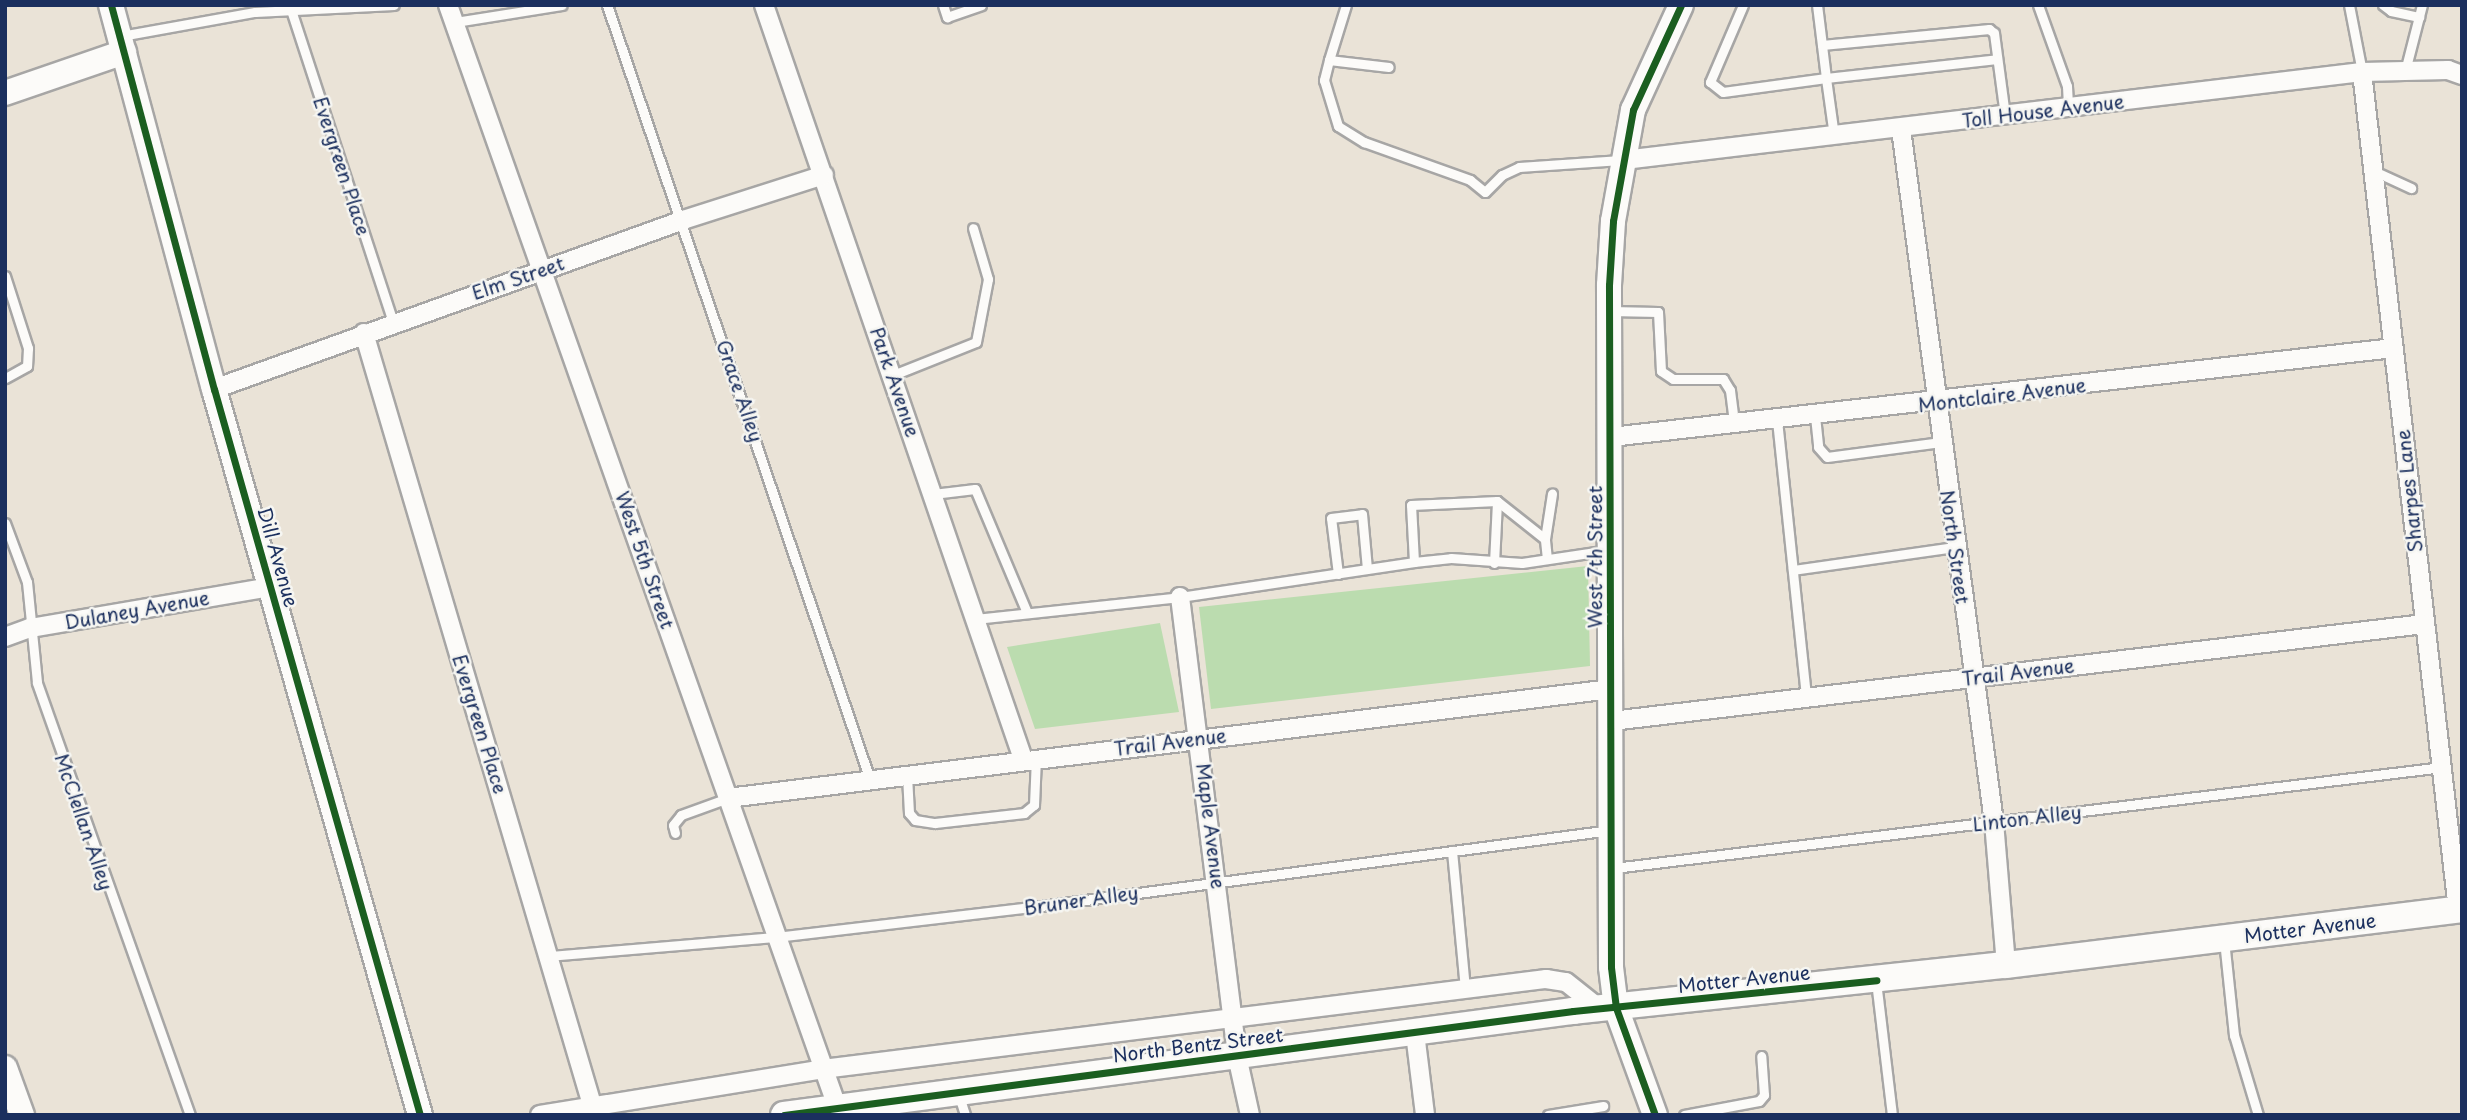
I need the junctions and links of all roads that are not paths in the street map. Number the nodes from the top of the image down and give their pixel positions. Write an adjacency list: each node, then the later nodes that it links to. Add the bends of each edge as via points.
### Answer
1 (111, 5): 20 (main road, Dill Avenue)
2 (394, 5): 17 (lane)
3 (562, 5): 18 (lane)
4 (607, 5): 38 (lane, Grace Alley)
5 (764, 5): 36 (street, Park Avenue)
6 (943, 5): 7 (lane, via 947,17)
7 (981, 5)
8 (1346, 5): 22 (lane)
9 (1681, 5): 34 (main road, West 7th Street, via 1644,81)
10 (1743, 5): 28 (lane, via 1710,82 1723,92)
11 (1817, 5): 21 (lane)
12 (2038, 5): 30 (lane, via 2067,86)
13 (2349, 5): 26 (lane)
14 (2383, 5): 19 (lane)
15 (2422, 5): 19 (lane)
16 (254, 8): 17 (lane); 20 (lane)
17 (291, 10): 43 (lane, Evergreen Place)
18 (451, 14): 40 (street, West 5th Street)
19 (2419, 17): 25 (lane)
20 (122, 44): 29 (main road); 48 (main road, Dill Avenue)
21 (1822, 45): 23 (lane, via 1989,29); 28 (lane)
22 (1329, 60): 24 (lane); 34 (lane, via 1324,80 1338,126 1363,142 1470,180 1485,192 1502,174 1519,167)
23 (1997, 60): 28 (lane); 31 (lane)
24 (1389, 67)
25 (2405, 71): 26 (street, Toll House Avenue); 27 (street, Toll House Avenue, via 2448,70)
26 (2362, 72): 30 (street, Toll House Avenue); 35 (street, Sharpes Lane)
27 (2462, 75)
28 (1826, 78): 33 (lane)
29 (5, 93)
30 (2068, 108): 31 (street, Toll House Avenue)
31 (2005, 116): 32 (street, Toll House Avenue)
32 (1901, 129): 33 (street, Toll House Avenue); 49 (street, North Street)
33 (1834, 136): 34 (street, Toll House Avenue)
34 (1624, 160): 42 (main road, West 7th Street, via 1613,221)
35 (2372, 170): 37 (lane); 45 (street, Sharpes Lane)
36 (824, 175): 38 (street, Elm Street); 46 (street, Park Avenue)
37 (2411, 188)
38 (682, 220): 40 (street, Elm Street); 83 (lane, Grace Alley)
39 (973, 228): 46 (lane, via 988,279 976,342)
40 (543, 270): 43 (street, Elm Street); 84 (street, West 5th Street)
41 (5, 275): 47 (lane, via 28,348 27,366)
42 (1609, 311): 52 (lane, via 1658,312 1661,370 1673,379 1723,379 1730,390); 53 (main road, West 7th Street)
43 (393, 322): 44 (street, Elm Street)
44 (364, 333): 48 (street, Elm Street); 94 (street, Evergreen Place)
45 (2393, 348): 49 (street, Montclaire Avenue); 72 (street, Sharpes Lane)
46 (892, 375): 55 (street, Park Avenue)
47 (5, 378)
48 (214, 389): 68 (main road, Dill Avenue)
49 (1936, 403): 50 (street, Montclaire Avenue); 54 (street, North Street)
50 (1815, 416): 51 (street, Montclaire Avenue); 54 (lane, via 1818,447 1827,457)
51 (1777, 420): 52 (street, Montclaire Avenue); 66 (lane)
52 (1734, 425): 53 (street, Montclaire Avenue)
53 (1611, 438): 61 (main road, West 7th Street)
54 (1941, 442): 60 (street, North Street)
55 (933, 494): 70 (lane, via 975,489); 71 (street, Park Avenue)
56 (1552, 494): 59 (lane)
57 (1497, 501): 59 (lane); 63 (lane, via 1410,505); 64 (lane)
58 (5, 523): 73 (lane, McClellan Alley, via 27,582)
59 (1545, 539): 62 (lane)
60 (1955, 547): 66 (lane); 75 (street, North Street)
61 (1611, 550): 62 (lane); 76 (main road, West 7th Street)
62 (1547, 559): 64 (lane)
63 (1414, 562): 64 (lane, via 1451,558); 65 (lane)
64 (1494, 563)
65 (1367, 569): 67 (lane); 67 (lane, via 1362,514 1331,518)
66 (1793, 570): 77 (lane)
67 (1338, 574): 69 (lane)
68 (270, 587): 73 (street, Dulaney Avenue); 111 (main road, Dill Avenue)
69 (1180, 597): 70 (lane); 79 (street, Maple Avenue)
70 (1027, 613): 71 (lane)
71 (975, 619): 80 (street, Park Avenue)
72 (2424, 624): 75 (street, Trail Avenue); 81 (street, Sharpes Lane)
73 (30, 628): 74 (street, Dulaney Avenue); 110 (lane, McClellan Alley, via 37,683)
74 (5, 637)
75 (1973, 677): 77 (street, Trail Avenue); 85 (street, North Street)
76 (1611, 689): 78 (main road, West 7th Street); 79 (street, Trail Avenue)
77 (1806, 697): 78 (street, Trail Avenue)
78 (1612, 721): 86 (main road, West 7th Street)
79 (1199, 738): 80 (street, Trail Avenue); 90 (street, Maple Avenue)
80 (1030, 758): 82 (street, Trail Avenue); 82 (lane, via 1034,805 1024,813 935,823 915,820 909,813)
81 (2443, 767): 85 (lane, Linton Alley); 91 (street, Sharpes Lane)
82 (907, 773): 83 (street, Trail Avenue)
83 (869, 777): 84 (street, Trail Avenue)
84 (728, 798): 87 (lane, via 681,815 673,825); 92 (street, West 5th Street)
85 (1994, 822): 89 (lane, Linton Alley); 95 (street, North Street)
86 (1612, 830): 88 (lane, Bruner Alley); 89 (main road, West 7th Street)
87 (675, 833)
88 (1452, 851): 90 (lane, Bruner Alley); 97 (lane)
89 (1611, 868): 98 (main road, West 7th Street)
90 (1218, 883): 92 (lane, Bruner Alley); 99 (street, Maple Avenue)
91 (2461, 913): 93 (main road, Motter Avenue)
92 (776, 937): 94 (lane, Bruner Alley); 104 (street, West 5th Street)
93 (2224, 938): 95 (main road, Motter Avenue); 120 (lane, via 2234,1035)
94 (549, 956): 107 (street, Evergreen Place)
95 (2006, 965): 96 (main road, Motter Avenue)
96 (1876, 980): 98 (main road, Motter Avenue); 119 (lane)
97 (1465, 989): 98 (street, North Bentz Street, via 1556,978); 99 (street, North Bentz Street)
98 (1609, 1008): 100 (main road, North Bentz Street); 117 (main road, West 7th Street)
99 (1234, 1018): 101 (street, Maple Avenue); 104 (street, North Bentz Street)
100 (1415, 1033): 101 (main road, North Bentz Street); 115 (street)
101 (1237, 1056): 105 (main road, North Bentz Street); 114 (street, Maple Avenue)
102 (1761, 1056): 118 (lane, via 1763,1095 1759,1101)
103 (5, 1068): 109 (main road)
104 (823, 1069): 107 (street, North Bentz Street); 108 (street, West 5th Street)
105 (961, 1103): 108 (main road, North Bentz Street)
106 (1603, 1106): 116 (lane)
107 (594, 1111): 112 (street, North Bentz Street)
108 (838, 1111): 113 (main road, North Bentz Street)
109 (22, 1115)
110 (190, 1115)
111 (420, 1115)
112 (540, 1115)
113 (784, 1115)
114 (1250, 1115)
115 (1425, 1115)
116 (1548, 1115)
117 (1656, 1115)
118 (1684, 1115)
119 (1892, 1115)
120 (2258, 1115)

